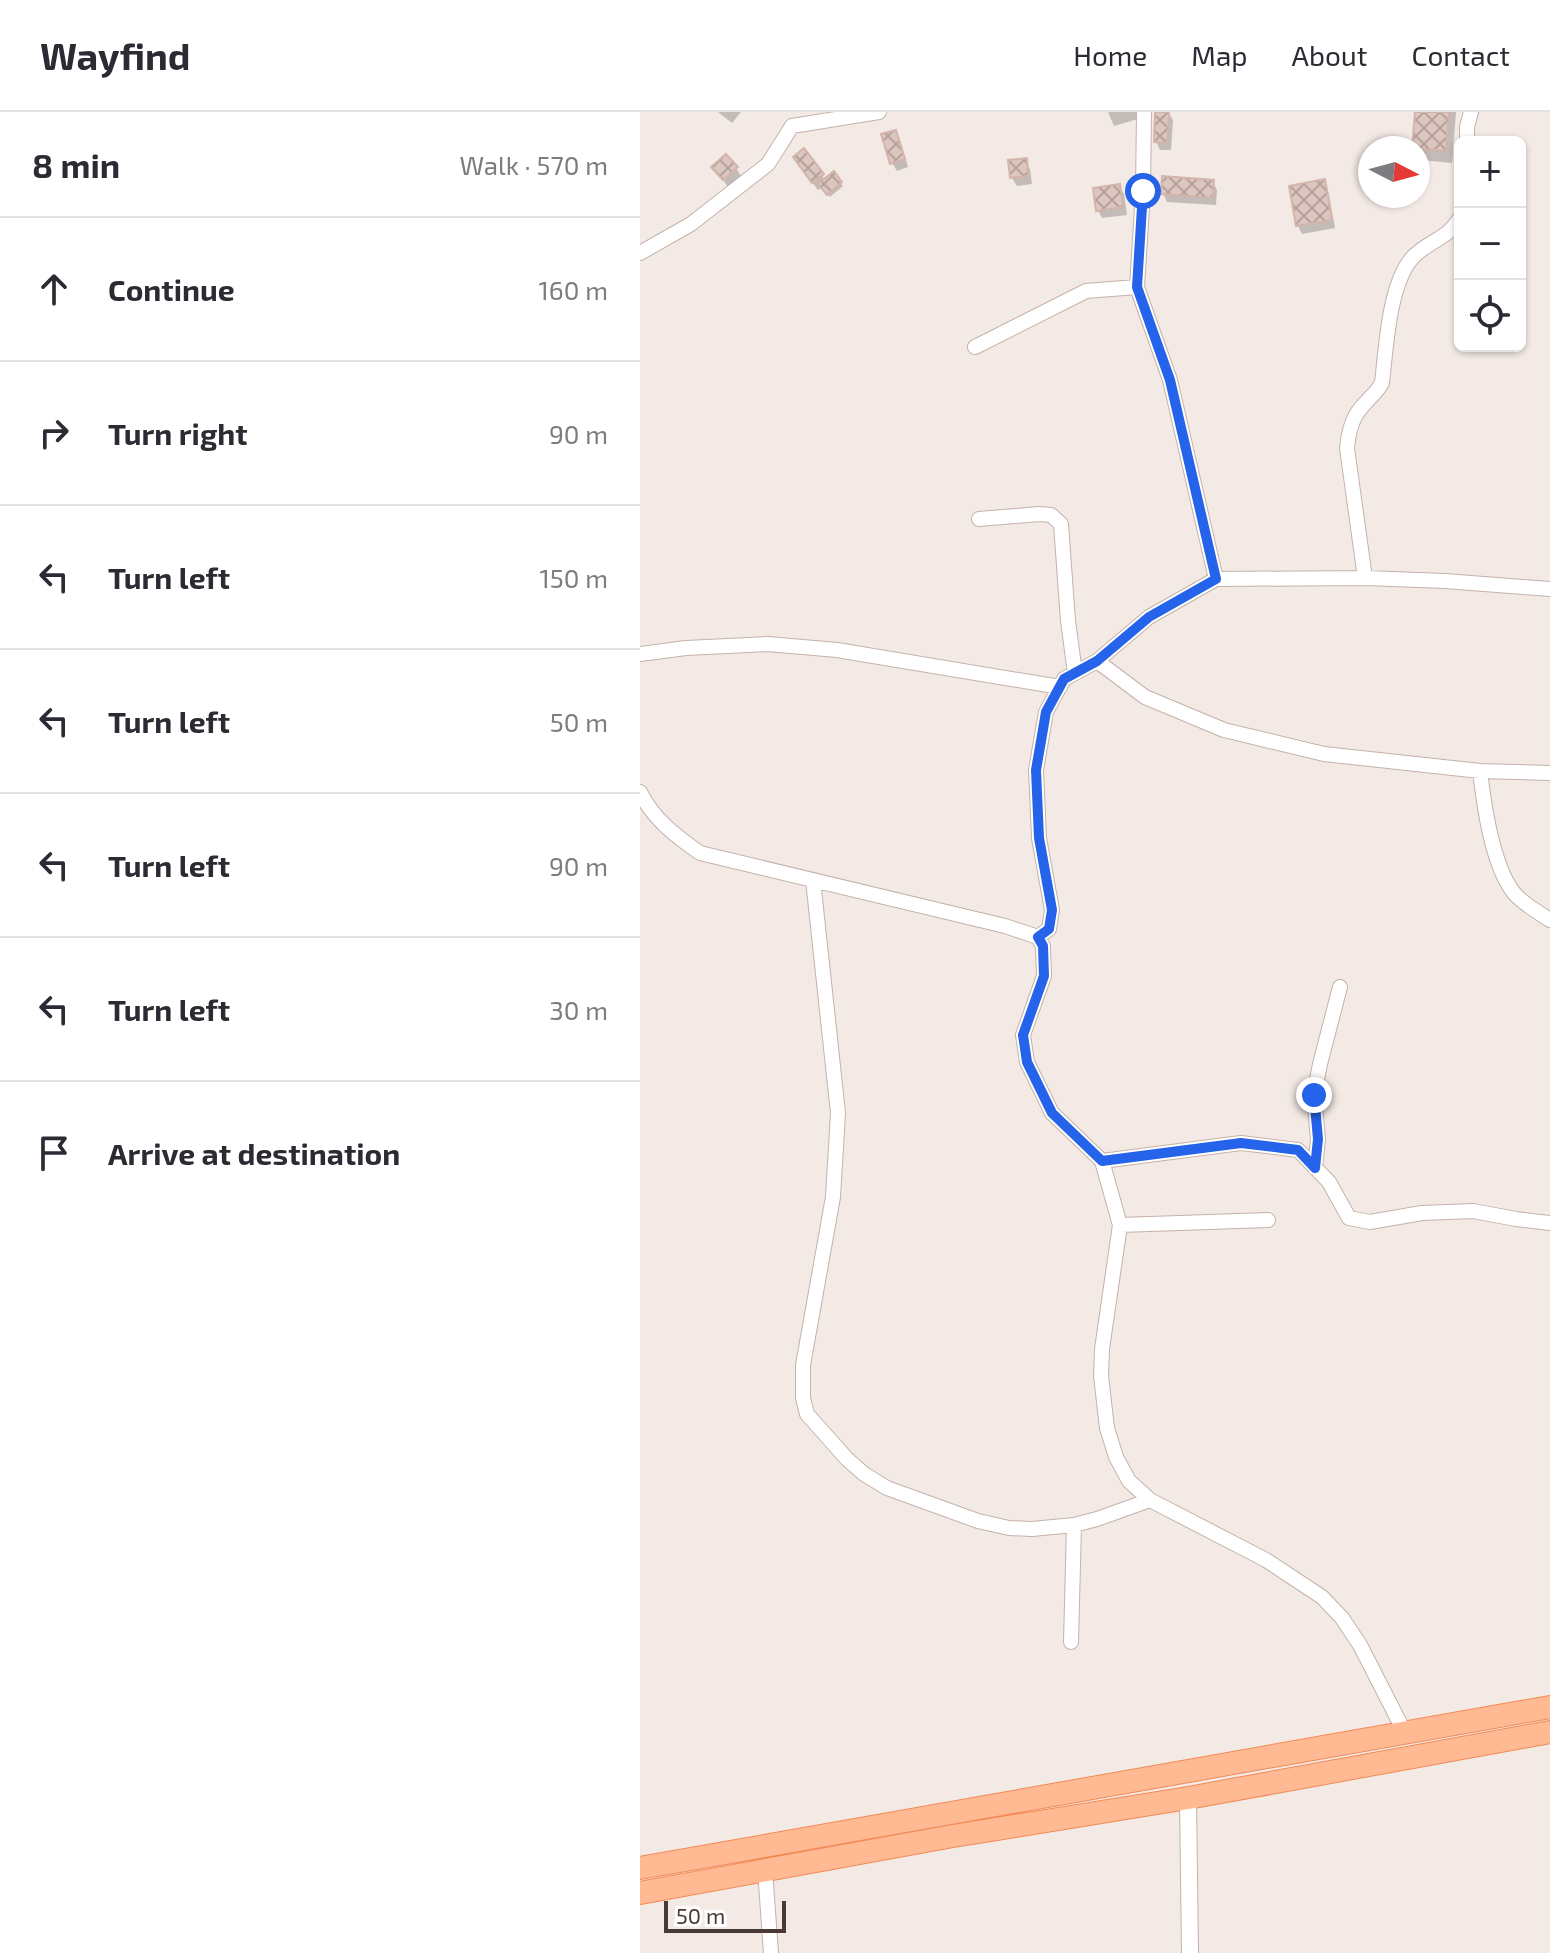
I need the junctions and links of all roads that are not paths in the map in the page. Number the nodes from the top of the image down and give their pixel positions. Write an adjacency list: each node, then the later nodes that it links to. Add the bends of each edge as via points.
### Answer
1 (782, 112): 5 (street)
2 (879, 112): 5 (street)
3 (1144, 112): 9 (street)
4 (1471, 112): 6 (street)
5 (792, 126): 8 (street, via 768,164 691,224)
6 (1467, 136)
7 (1454, 227): 12 (street, via 1404,267 1382,383 1350,429 1347,448)
8 (640, 253)
9 (1137, 287): 10 (street, via 1086,291); 13 (street, via 1170,380)
10 (975, 347)
11 (979, 519): 17 (street, via 1039,514 1051,515 1061,524)
12 (1365, 578): 13 (street); 14 (street)
13 (1216, 579): 16 (street, via 1149,617)
14 (1550, 589)
15 (640, 654): 18 (street, via 768,644 823,648)
16 (1097, 661): 17 (street); 19 (street, via 1145,697 1224,730 1324,754)
17 (1075, 673): 18 (street)
18 (1060, 687): 24 (street, via 1046,712 1036,770 1039,838 1052,910 1049,929)
19 (1480, 771): 20 (street); 23 (street, via 1485,814 1503,874 1515,894)
20 (1550, 773)
21 (640, 792): 22 (street, via 672,833 700,853)
22 (813, 880): 24 (street); 32 (street, via 838,1113 833,1197 803,1365 807,1414 856,1467 887,1488 1009,1528)
23 (1550, 920)
24 (1038, 937): 26 (street, via 1044,976 1023,1035 1027,1062 1052,1113)
25 (1340, 987): 27 (street, via 1314,1095)
26 (1102, 1161): 27 (street, via 1241,1143 1298,1150); 30 (street)
27 (1315, 1168): 29 (street, via 1349,1218 1370,1222 1473,1211)
28 (1268, 1220): 30 (street)
29 (1550, 1223)
30 (1120, 1225): 31 (street, via 1102,1349 1103,1403 1116,1457 1129,1481)
31 (1150, 1500): 32 (street); 36 (street, via 1266,1560 1322,1597 1360,1645)
32 (1074, 1525): 33 (street)
33 (1071, 1642)
34 (1550, 1707): 36 (main road)
35 (1550, 1732): 37 (main road)
36 (1405, 1733): 38 (main road)
37 (1188, 1798): 39 (main road); 42 (street)
38 (640, 1868)
39 (765, 1870): 40 (main road); 41 (street)
40 (640, 1893)
41 (771, 1953)
42 (1190, 1953)

